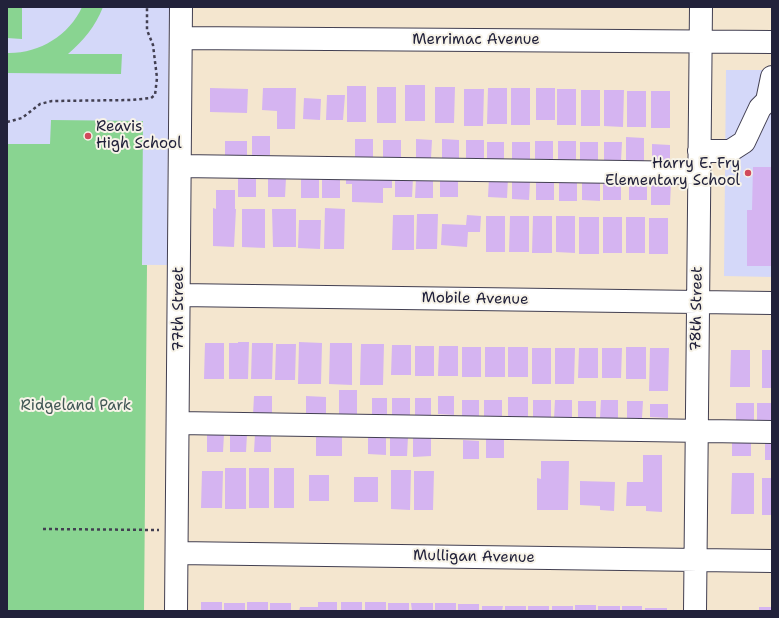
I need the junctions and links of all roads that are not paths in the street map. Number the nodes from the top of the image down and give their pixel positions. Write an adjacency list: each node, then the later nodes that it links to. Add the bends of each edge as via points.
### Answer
1 (181, 7): 3 (street, 77th Street)
2 (701, 7): 4 (street, 78th Street)
3 (181, 38): 4 (street, Merrimac Avenue); 8 (street, 77th Street)
4 (700, 42): 5 (street, Merrimac Avenue); 7 (street, 78th Street)
5 (772, 42)
6 (772, 77): 7 (street, via 767,101 760,108 744,142 730,151)
7 (699, 151): 9 (street, 78th Street)
8 (180, 166): 9 (street); 10 (street, 77th Street)
9 (699, 173): 11 (street, 78th Street)
10 (179, 295): 11 (street, Mobile Avenue); 13 (street, 77th Street)
11 (697, 302): 12 (street, Mobile Avenue); 14 (street, 78th Street)
12 (772, 303)
13 (178, 423): 14 (street); 16 (street, 77th Street)
14 (696, 431): 15 (street); 17 (street, 78th Street)
15 (772, 432)
16 (177, 553): 17 (street, Mulligan Avenue); 19 (street, 77th Street)
17 (695, 560): 18 (street, Mulligan Avenue); 20 (street, 78th Street)
18 (772, 561)
19 (176, 611)
20 (695, 611)

